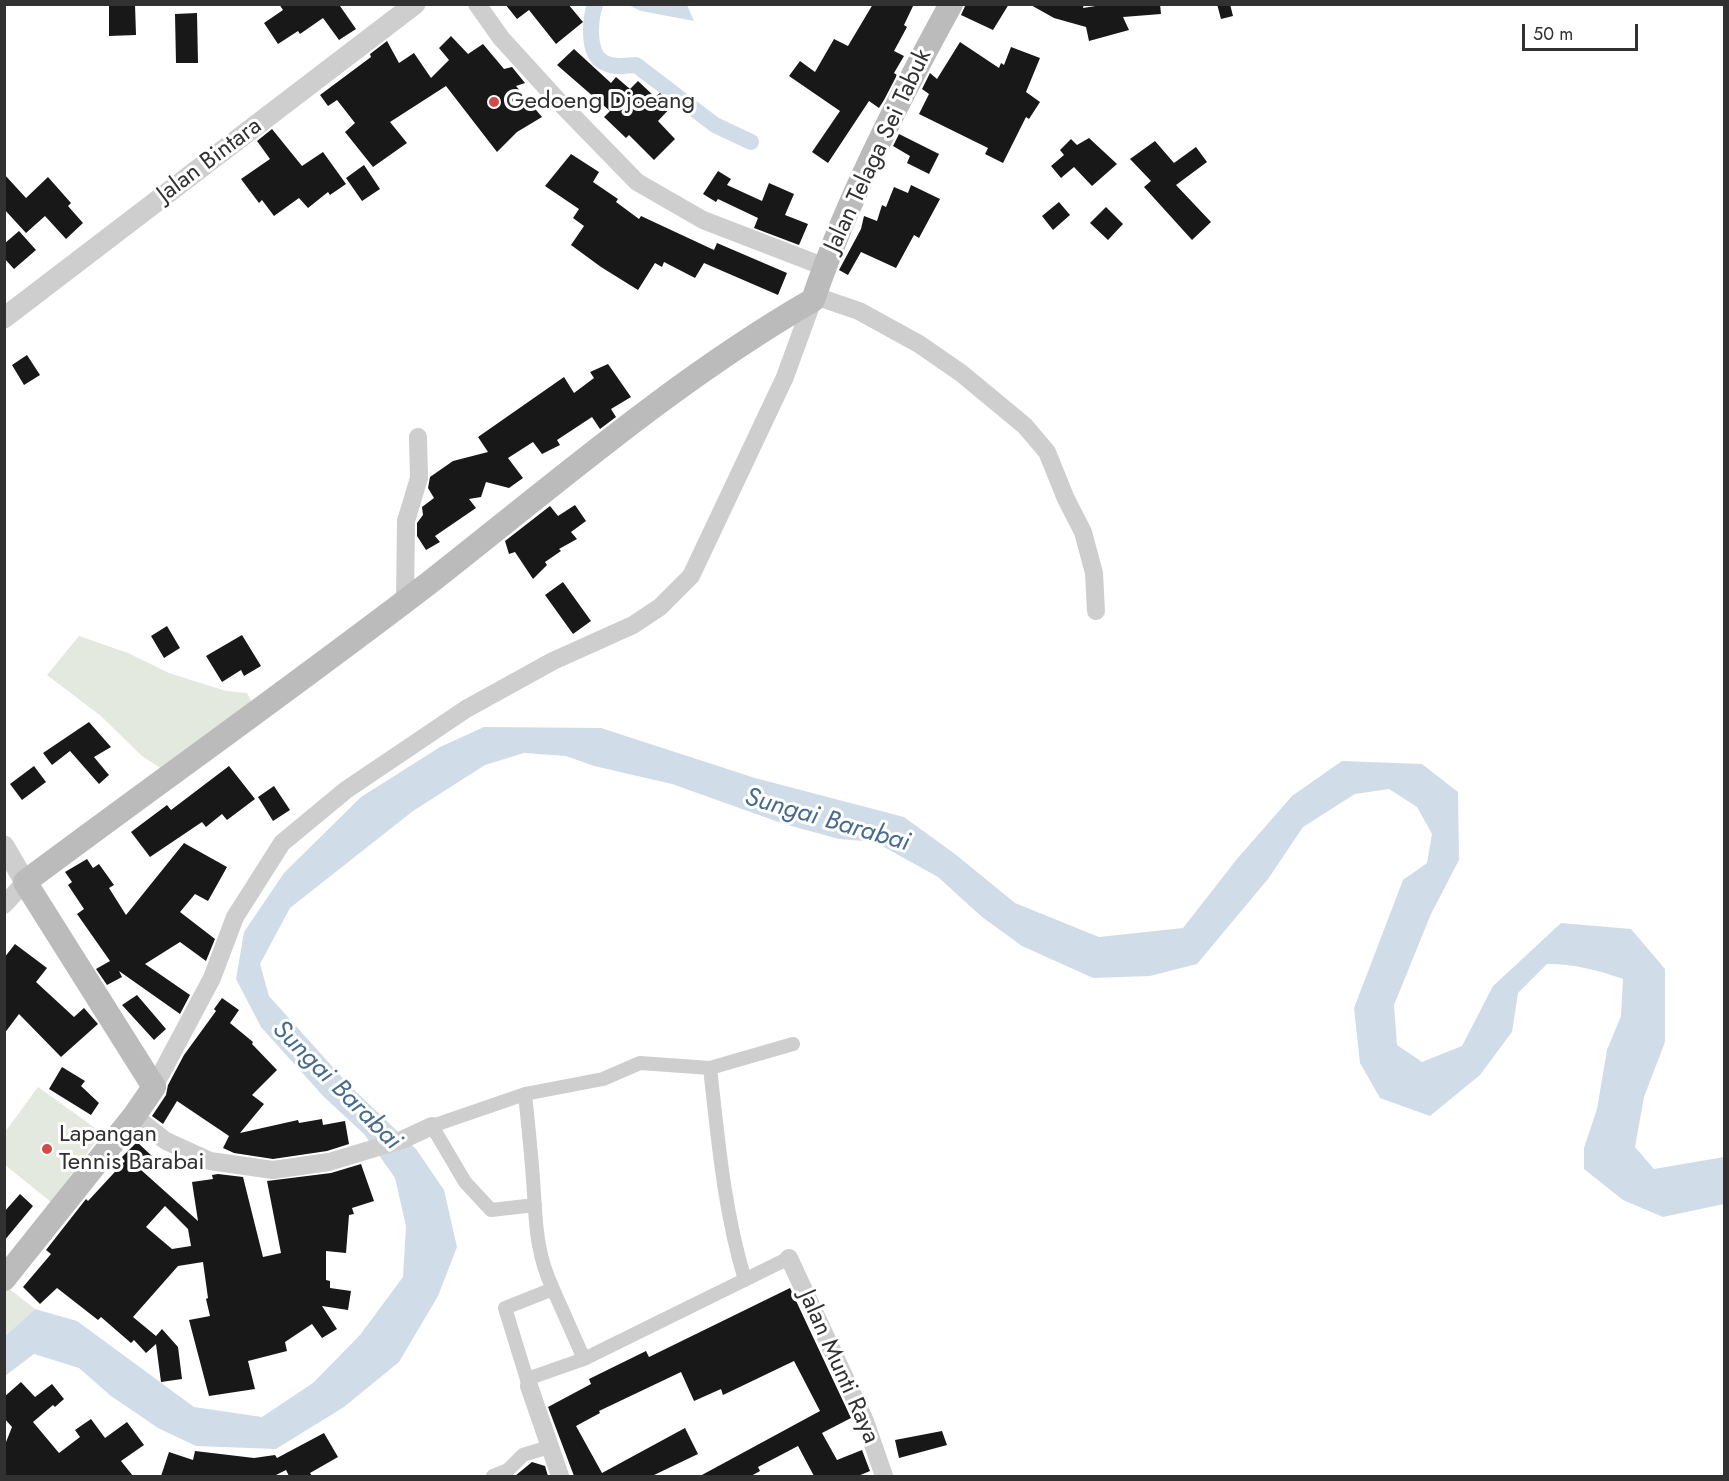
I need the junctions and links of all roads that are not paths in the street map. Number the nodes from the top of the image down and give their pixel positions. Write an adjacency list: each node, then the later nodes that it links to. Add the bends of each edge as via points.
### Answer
1 (415, 4): 6 (street, Jalan Bintara)
2 (477, 4): 4 (street, via 501,38 637,182 704,220)
3 (951, 4): 4 (main road, Jalan Telaga Sei Tabuk, via 842,220)
4 (825, 267): 5 (main road, Jalan Telaga Sei Tabuk)
5 (814, 298): 8 (main road, via 705,368); 9 (street, via 860,311 919,344 1025,426 1047,452 1065,500 1083,532 1094,573); 15 (street, via 785,377 691,576 660,607 633,625 553,661 466,710 346,790 282,843 235,917 212,978)
6 (4, 318)
7 (418, 437): 8 (street, via 419,478 406,520)
8 (405, 601): 11 (main road)
9 (1095, 611)
10 (4, 846): 11 (street)
11 (25, 882): 12 (street); 15 (main road)
12 (4, 905)
13 (793, 1044): 14 (street)
14 (710, 1068): 16 (street, via 640,1063 603,1079); 22 (street, via 724,1187)
15 (154, 1087): 17 (main road)
16 (525, 1094): 18 (street); 19 (street)
17 (134, 1116): 18 (street, via 166,1141 210,1161 273,1170 329,1162 402,1140); 21 (main road)
18 (432, 1126): 19 (street, via 465,1182 491,1210)
19 (535, 1205): 23 (street, via 537,1246)
20 (789, 1258): 22 (street); 29 (street, Jalan Munti Raya, via 865,1420)
21 (4, 1279)
22 (745, 1280): 24 (street)
23 (553, 1289): 24 (street); 25 (street, via 504,1308)
24 (584, 1359): 25 (street)
25 (528, 1383): 26 (street)
26 (549, 1447): 27 (street, via 523,1455 508,1470); 28 (street)
27 (493, 1476)
28 (560, 1476)
29 (884, 1476)

